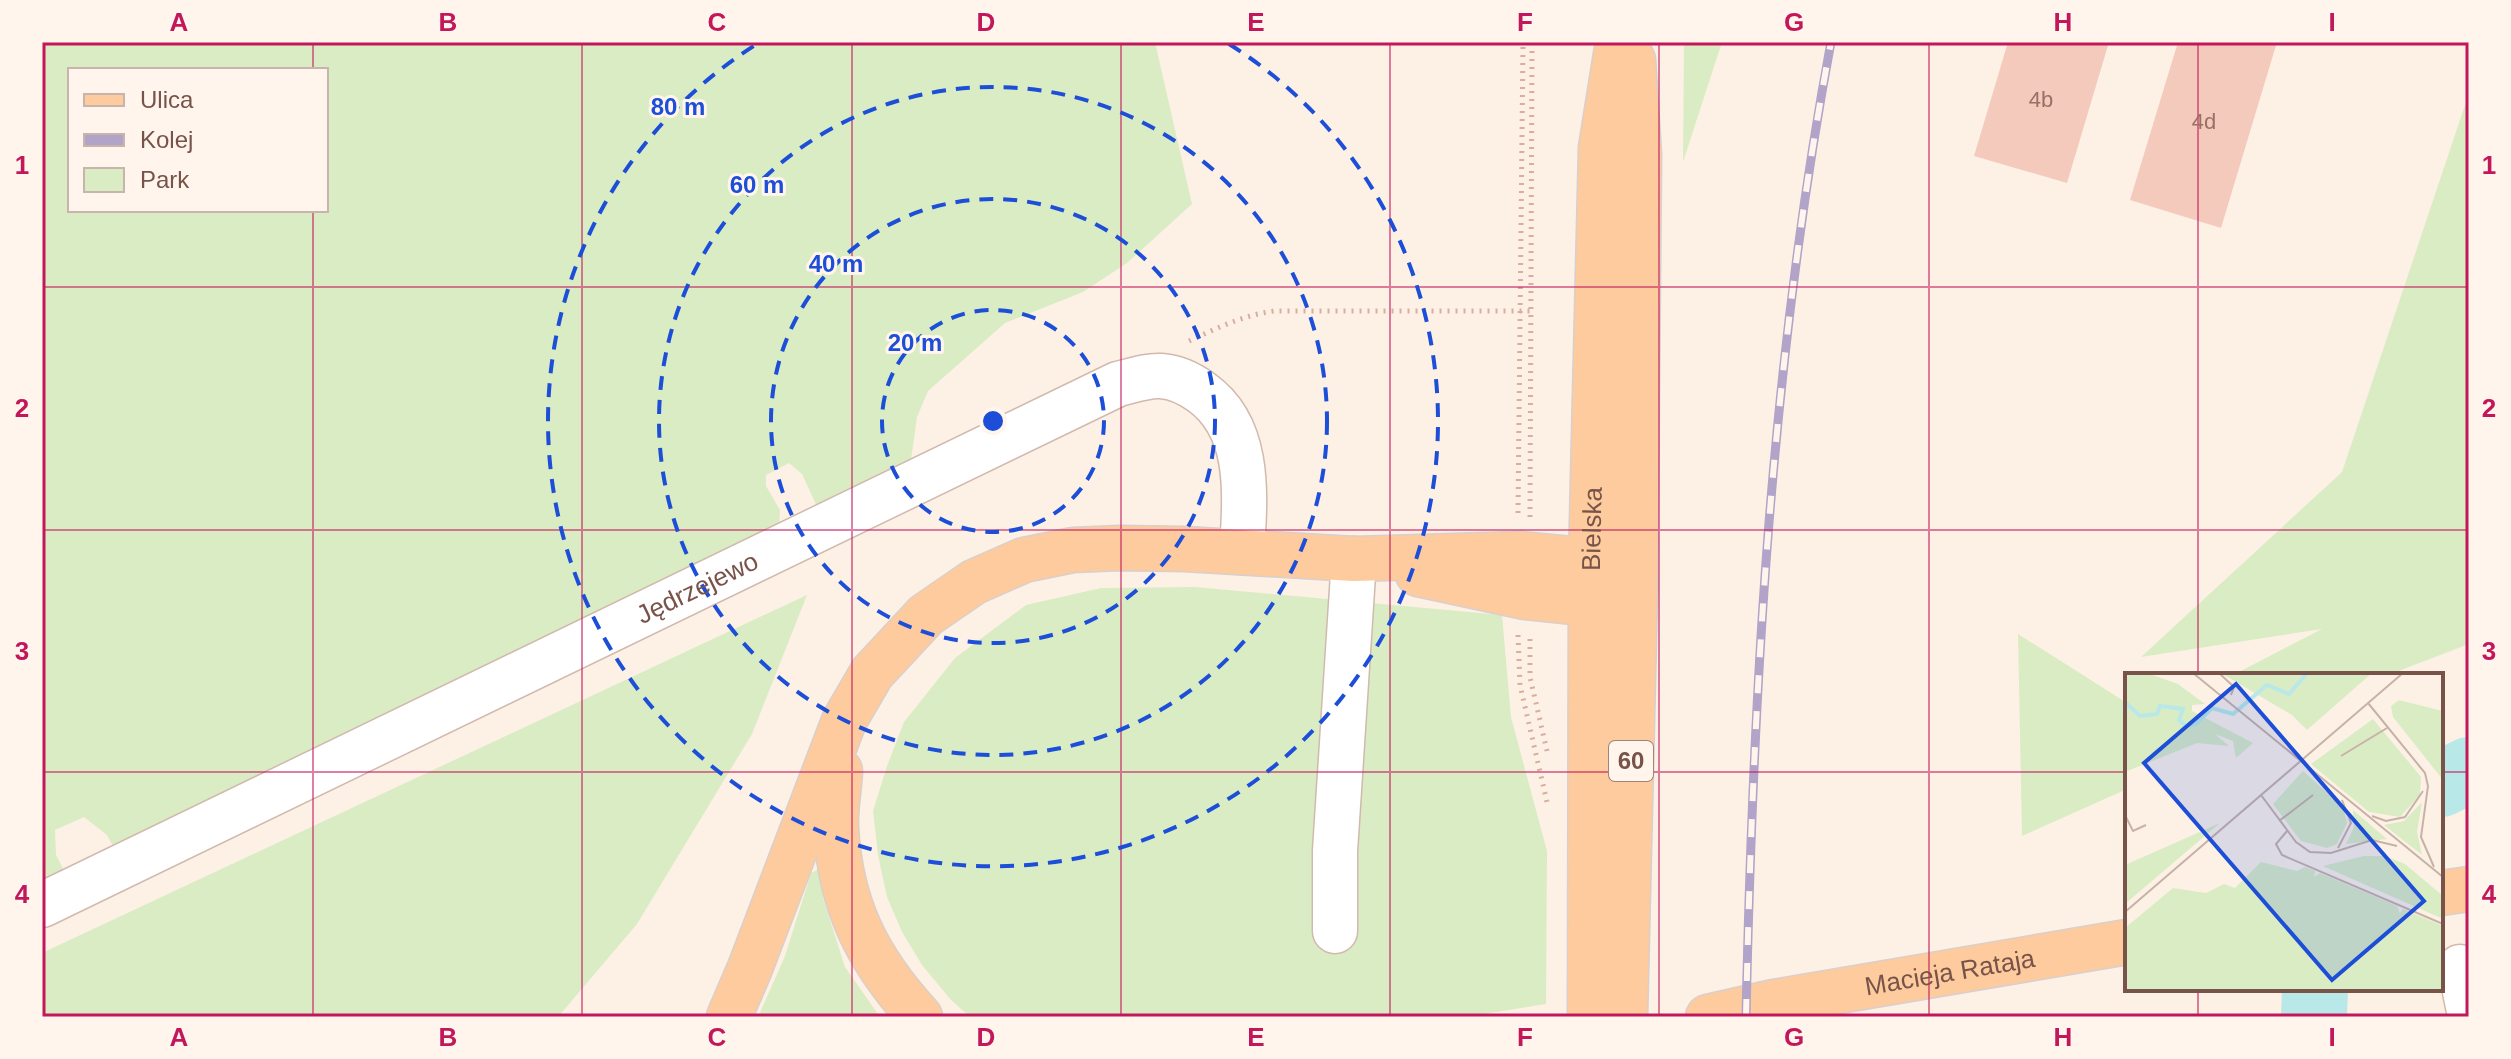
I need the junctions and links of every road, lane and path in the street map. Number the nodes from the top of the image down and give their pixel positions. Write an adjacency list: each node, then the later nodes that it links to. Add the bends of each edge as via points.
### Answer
1 (1523, 42): 5 (path)
2 (1532, 42): 6 (path)
3 (1618, 42): 10 (main road, Bielska / 60, via 1601,148)
4 (1631, 42): 12 (main road, Bielska / 60, via 1639,155)
5 (1520, 311): 6 (path); 7 (path, via 1255,313 1188,342); 11 (path)
6 (1531, 311): 11 (path)
7 (1161, 376): 8 (street, via 1193,386 1230,422 1240,451); 19 (street, Jędrzejewo, via 1091,395)
8 (1242, 552): 9 (main road); 14 (main road, via 1120,548 1024,560 974,582 926,615 872,673)
9 (1354, 559): 11 (main road); 20 (street, via 1335,851)
10 (1591, 561): 11 (main road); 12 (main road); 13 (main road, Bielska / 60)
11 (1523, 576): 13 (main road); 15 (path, via 1530,677); 16 (path, via 1520,685)
12 (1635, 591): 13 (main road); 21 (main road, Bielska / 60)
13 (1591, 604): 21 (main road, Bielska / 60)
14 (844, 721): 26 (main road); 27 (main road, via 836,826 851,908 868,950)
15 (1548, 753)
16 (1550, 814)
17 (2469, 889): 18 (main road)
18 (2443, 893)
19 (42, 905)
20 (1335, 931)
21 (1609, 932): 28 (main road, Bielska / 60); 29 (main road, Bielska / 60)
22 (2125, 942): 25 (main road, Macieja Rataja)
23 (2460, 967): 24 (street)
24 (2469, 1011)
25 (1714, 1016)
26 (729, 1017)
27 (920, 1017)
28 (1590, 1017)
29 (1625, 1017)

